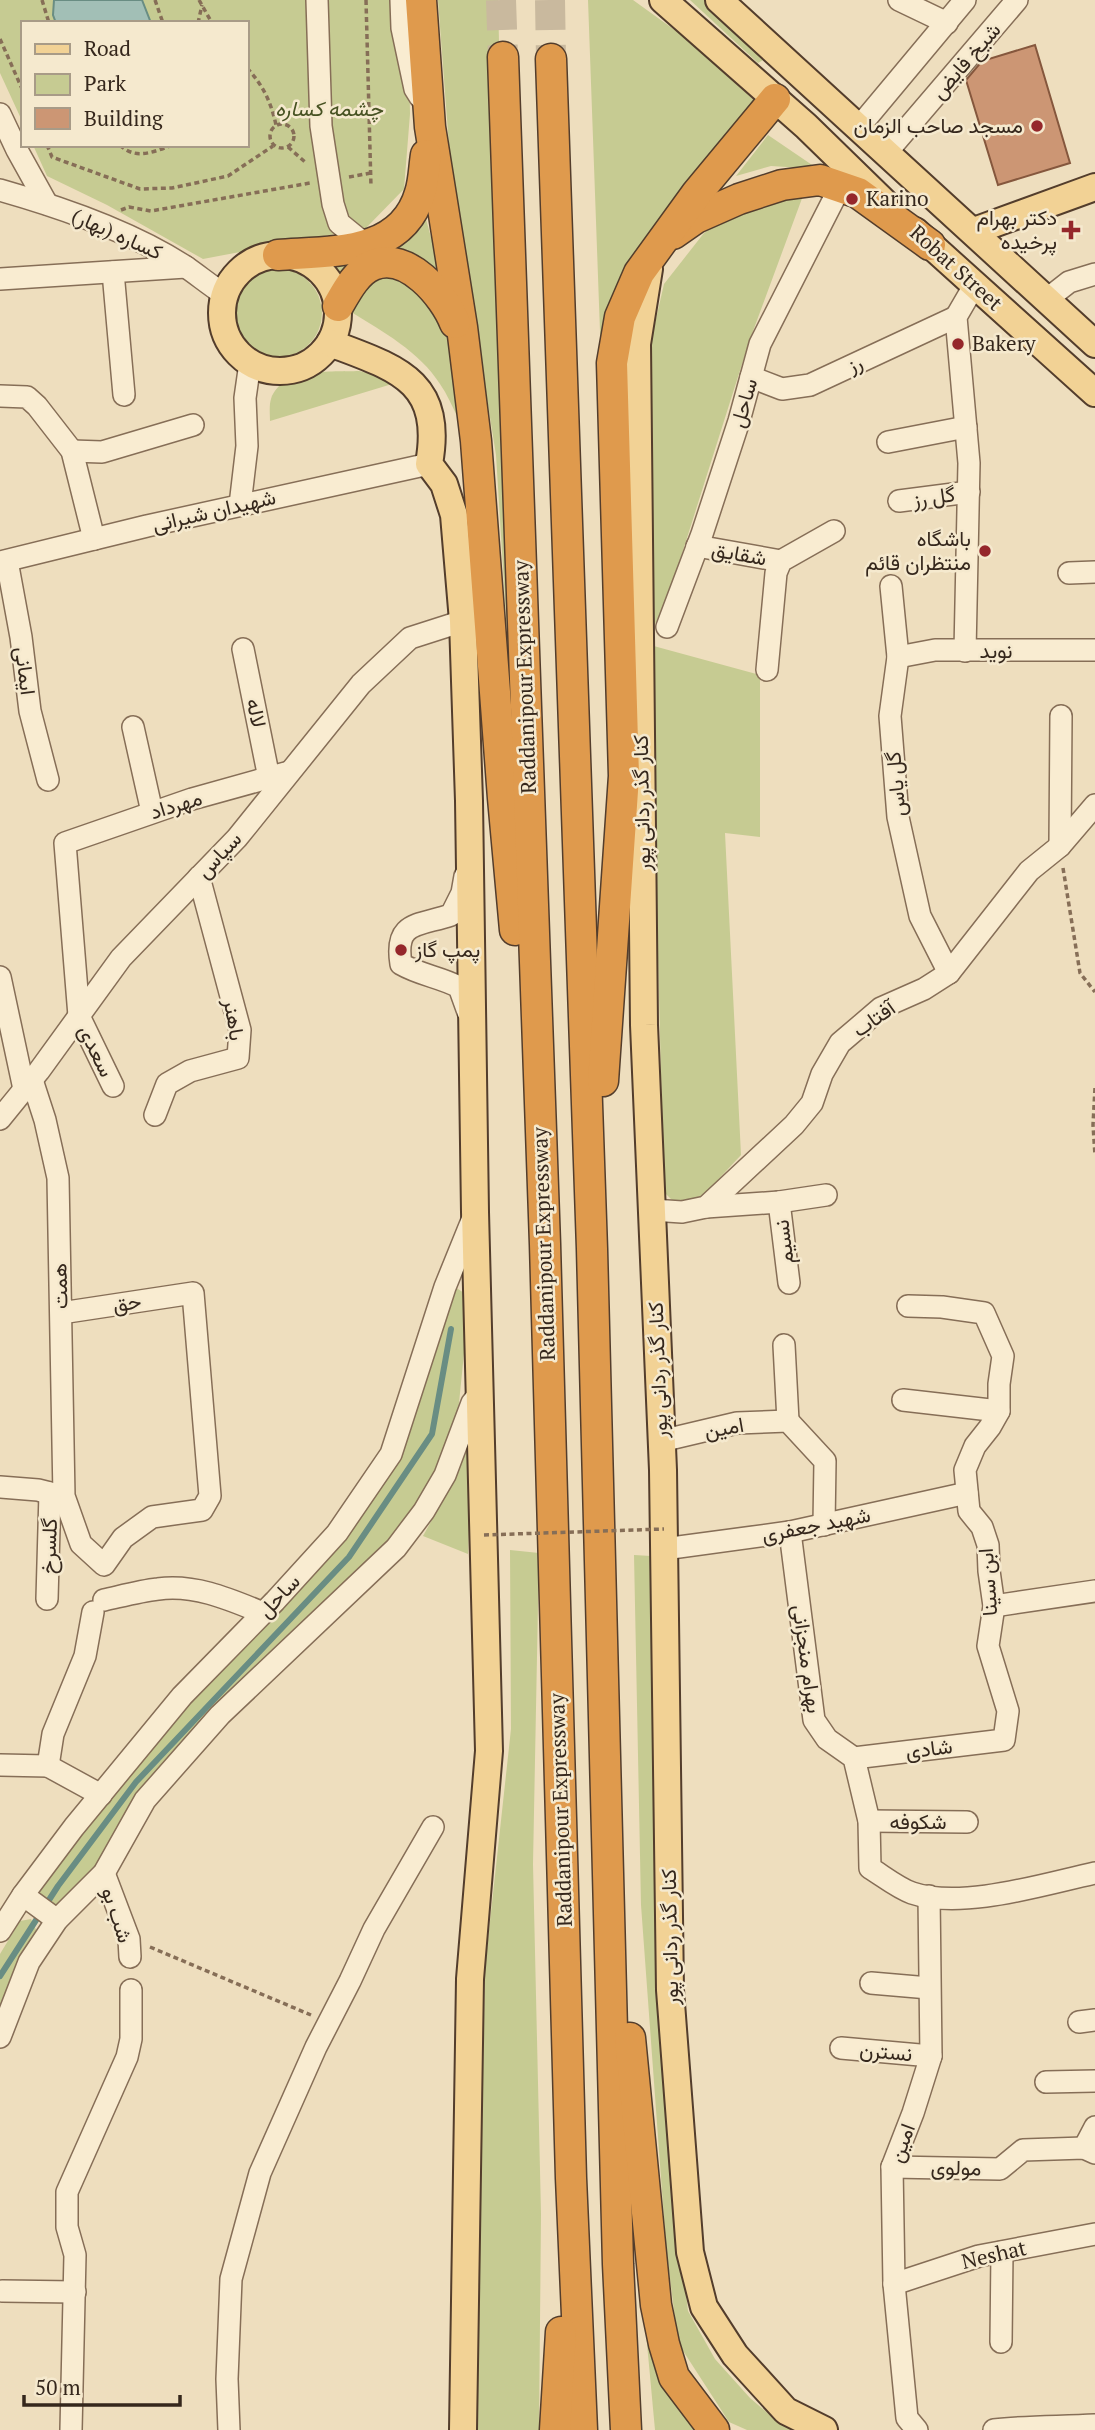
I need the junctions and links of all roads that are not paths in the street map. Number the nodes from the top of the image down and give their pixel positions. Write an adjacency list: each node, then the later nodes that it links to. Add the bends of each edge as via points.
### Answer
1 (317, 0): 23 (street, via 321,126 333,204 340,223)
2 (401, 0): 15 (street, via 415,89)
3 (421, 0): 15 (highway)
4 (663, 0): 13 (main road, Robat Street)
5 (719, 0): 12 (main road, Robat Street)
6 (899, 0): 9 (street)
7 (965, 0): 9 (street)
8 (1017, 0): 17 (street, شیخ فایض)
9 (947, 23): 16 (street)
10 (503, 57): 89 (highway, Raddanipour Expressway)
11 (551, 59): 90 (highway)
12 (798, 73): 13 (main road); 16 (main road, Robat Street)
13 (775, 99): 24 (main road, Robat Street); 25 (highway)
14 (0, 114): 21 (street)
15 (429, 119): 23 (highway, via 420,193 407,219 385,239); 38 (highway)
16 (859, 127): 17 (main road, Robat Street)
17 (887, 152): 22 (main road, Robat Street)
18 (840, 187): 24 (highway, via 858,193); 25 (highway, via 820,180 782,185 739,199 696,218); 40 (street, ساحل, via 760,344)
19 (1095, 187): 22 (main road)
20 (0, 190): 21 (street, کساره (بهار))
21 (47, 204): 27 (street, کساره (بهار), via 142,243)
22 (974, 231): 33 (main road, Robat Street)
23 (366, 245): 26 (highway)
24 (930, 246): 31 (main road, Robat Street)
25 (658, 248): 87 (main road, کنار گذر ردانی پور, via 645,287 637,344 644,1025); 90 (highway, via 639,273 620,317 612,363 624,776)
26 (278, 255): 32 (main road, via 246,267); 34 (main road, via 295,257 324,275)
27 (186, 267): 28 (street); 32 (street, کساره (بهار))
28 (113, 272): 30 (street); 42 (street)
29 (1095, 274): 33 (street, via 1069,282)
30 (0, 279)
31 (974, 286): 35 (street); 41 (main road, Robat Street)
32 (225, 295): 39 (main road, via 224,326 229,340)
33 (1046, 300): 37 (main road, Robat Street)
34 (338, 306): 36 (main road); 38 (highway, via 373,264 394,264 417,274 438,292)
35 (956, 317): 40 (street, رز, via 810,385 782,390); 45 (street)
36 (330, 342): 39 (main road, via 314,359 295,369 272,370); 48 (main road, via 407,377 428,405 434,438)
37 (1095, 344)
38 (464, 349): 89 (highway, via 476,441 503,798)
39 (250, 363): 51 (street)
40 (751, 377): 54 (street, ساحل)
41 (1095, 393)
42 (124, 395)
43 (0, 396): 47 (street, via 27,397)
44 (193, 425): 47 (street, via 102,452)
45 (966, 427): 46 (street); 49 (street)
46 (888, 442)
47 (72, 450): 53 (street)
48 (429, 464): 51 (street, شهیدان شیرانی); 60 (main road, via 444,484 454,515)
49 (969, 492): 50 (street, گل رز); 64 (street)
50 (899, 501)
51 (240, 505): 53 (street, شهیدان شیرانی)
52 (834, 531): 56 (street)
53 (94, 539): 55 (street, شهیدان شیرانی)
54 (697, 546): 56 (street, شقایق); 61 (street, ساحل)
55 (4, 561): 70 (street, ایمانی, via 21,637 30,711)
56 (781, 561): 66 (street)
57 (1095, 572): 58 (street)
58 (1069, 573)
59 (891, 586): 65 (street, گل یاس)
60 (463, 621): 69 (street, سپاس, via 410,638 361,684); 74 (main road)
61 (667, 628)
62 (243, 649): 69 (street, لاله)
63 (1095, 650): 64 (street, نوید)
64 (965, 651): 65 (street, نوید, via 935,650)
65 (898, 657): 76 (street, گل یاس, via 890,716 898,817 919,916)
66 (767, 670)
67 (1061, 716): 73 (street)
68 (133, 726): 72 (street)
69 (279, 775): 72 (street, مهرداد); 75 (street, سپاس, via 237,838)
70 (48, 780)
71 (1095, 805): 73 (street, آفتاب)
72 (152, 812): 78 (street, مهرداد, via 65,844)
73 (1060, 846): 76 (street, آفتاب, via 1029,871)
74 (470, 853): 79 (main road); 79 (street, via 452,915 407,928 398,947 401,964 459,987)
75 (199, 877): 78 (street, سپاس, via 121,958); 82 (street, باهنر, via 240,1030 238,1058 190,1071 167,1084)
76 (949, 973): 86 (street, آفتاب, via 881,1008 840,1043 822,1074 813,1103)
77 (0, 977): 80 (street, همت)
78 (79, 1016): 80 (street, سپاس); 81 (street, سعدی)
79 (473, 1025): 88 (main road)
80 (28, 1085): 83 (street, سپاس); 93 (street, همت, via 45,1120 58,1178)
81 (113, 1086)
82 (155, 1115)
83 (0, 1119)
84 (826, 1195): 85 (street, نسیم)
85 (779, 1202): 86 (street, نسیم); 91 (street, نسیم)
86 (706, 1207): 87 (street, via 682,1212)
87 (652, 1210): 99 (main road, کنار گذر ردانی پور)
88 (475, 1212): 95 (main road); 109 (street, ساحل, via 445,1287 391,1454 337,1533)
89 (545, 1244): 137 (highway, Raddanipour Expressway)
90 (592, 1249): 115 (highway)
91 (789, 1283)
92 (908, 1306): 97 (street, via 984,1313 1003,1356)
93 (61, 1313): 102 (street, همت); 102 (street, حق, via 193,1293 210,1496 201,1510 152,1517 123,1538 104,1565 81,1544)
94 (784, 1345): 98 (street)
95 (480, 1393): 119 (street, via 445,1475 396,1548 220,1715 145,1800); 147 (main road, via 489,1751 470,1979)
96 (903, 1399): 97 (street)
97 (999, 1412): 101 (street, ابن سینا, via 965,1469)
98 (788, 1421): 99 (street, امین, via 737,1423); 103 (street, via 825,1461)
99 (661, 1441): 105 (main road, کنار گذر ردانی پور)
100 (0, 1487): 102 (street)
101 (967, 1493): 103 (street, شهید جعفری); 108 (street, ابن سینا, via 970,1510 988,1545)
102 (57, 1495): 107 (street, گلسرخ)
103 (824, 1525): 104 (street, شهید جعفری)
104 (790, 1532): 105 (street, شهید جعفری); 111 (street, بهرام منجزانی, via 814,1720 827,1739)
105 (664, 1539): 152 (main road, کنار گذر ردانی پور, via 670,1990 690,2252 704,2307 735,2355 786,2411)
106 (1095, 1591): 108 (street)
107 (47, 1599)
108 (994, 1606): 110 (street, ابن سینا, via 988,1646 1008,1711)
109 (262, 1613): 113 (street, via 221,1595 187,1589 158,1589 99,1606 85,1656 53,1734); 114 (street, ساحل, via 182,1696)
110 (1004, 1740): 111 (street, شادی)
111 (854, 1758): 116 (street)
112 (0, 1765): 113 (street)
113 (48, 1766): 114 (street)
114 (101, 1795): 122 (street, ساحل)
115 (606, 1796): 150 (highway); 151 (highway, via 656,2305 674,2376)
116 (869, 1821): 117 (street, شکوفه); 121 (street, via 870,1868 911,1892)
117 (967, 1822)
118 (433, 1827): 146 (street, via 374,1928 260,2173 230,2279)
119 (104, 1873): 123 (street); 125 (street, شب بو)
120 (1095, 1873): 121 (street, via 998,1894)
121 (929, 1896): 127 (street, امین)
122 (13, 1899): 123 (street); 124 (street, ساحل)
123 (57, 1920): 129 (street, via 29,1962)
124 (0, 1931)
125 (129, 1948)
126 (871, 1983): 127 (street)
127 (929, 1988): 131 (street, امین)
128 (131, 1990): 142 (street, via 127,2057 67,2192)
129 (0, 2037)
130 (841, 2048): 131 (street, نسترن)
131 (931, 2056): 136 (street, امین)
132 (1095, 2081): 133 (street)
133 (1046, 2082)
134 (1095, 2127): 135 (street)
135 (1090, 2150): 136 (street, مولوی, via 1023,2150 1000,2169)
136 (892, 2166): 140 (street, امین)
137 (571, 2178): 148 (highway); 149 (highway, Raddanipour Expressway)
138 (1095, 2234): 139 (street, Neshat)
139 (1002, 2252): 140 (street, Neshat); 143 (street)
140 (894, 2284): 153 (street, امین, via 907,2418)
141 (2, 2291): 142 (street)
142 (75, 2292): 145 (street)
143 (1001, 2342)
144 (1095, 2425): 154 (street)
145 (71, 2430)
146 (229, 2430)
147 (463, 2430)
148 (555, 2430)
149 (582, 2430)
150 (626, 2430)
151 (714, 2430)
152 (824, 2430)
153 (917, 2430)
154 (994, 2430)

